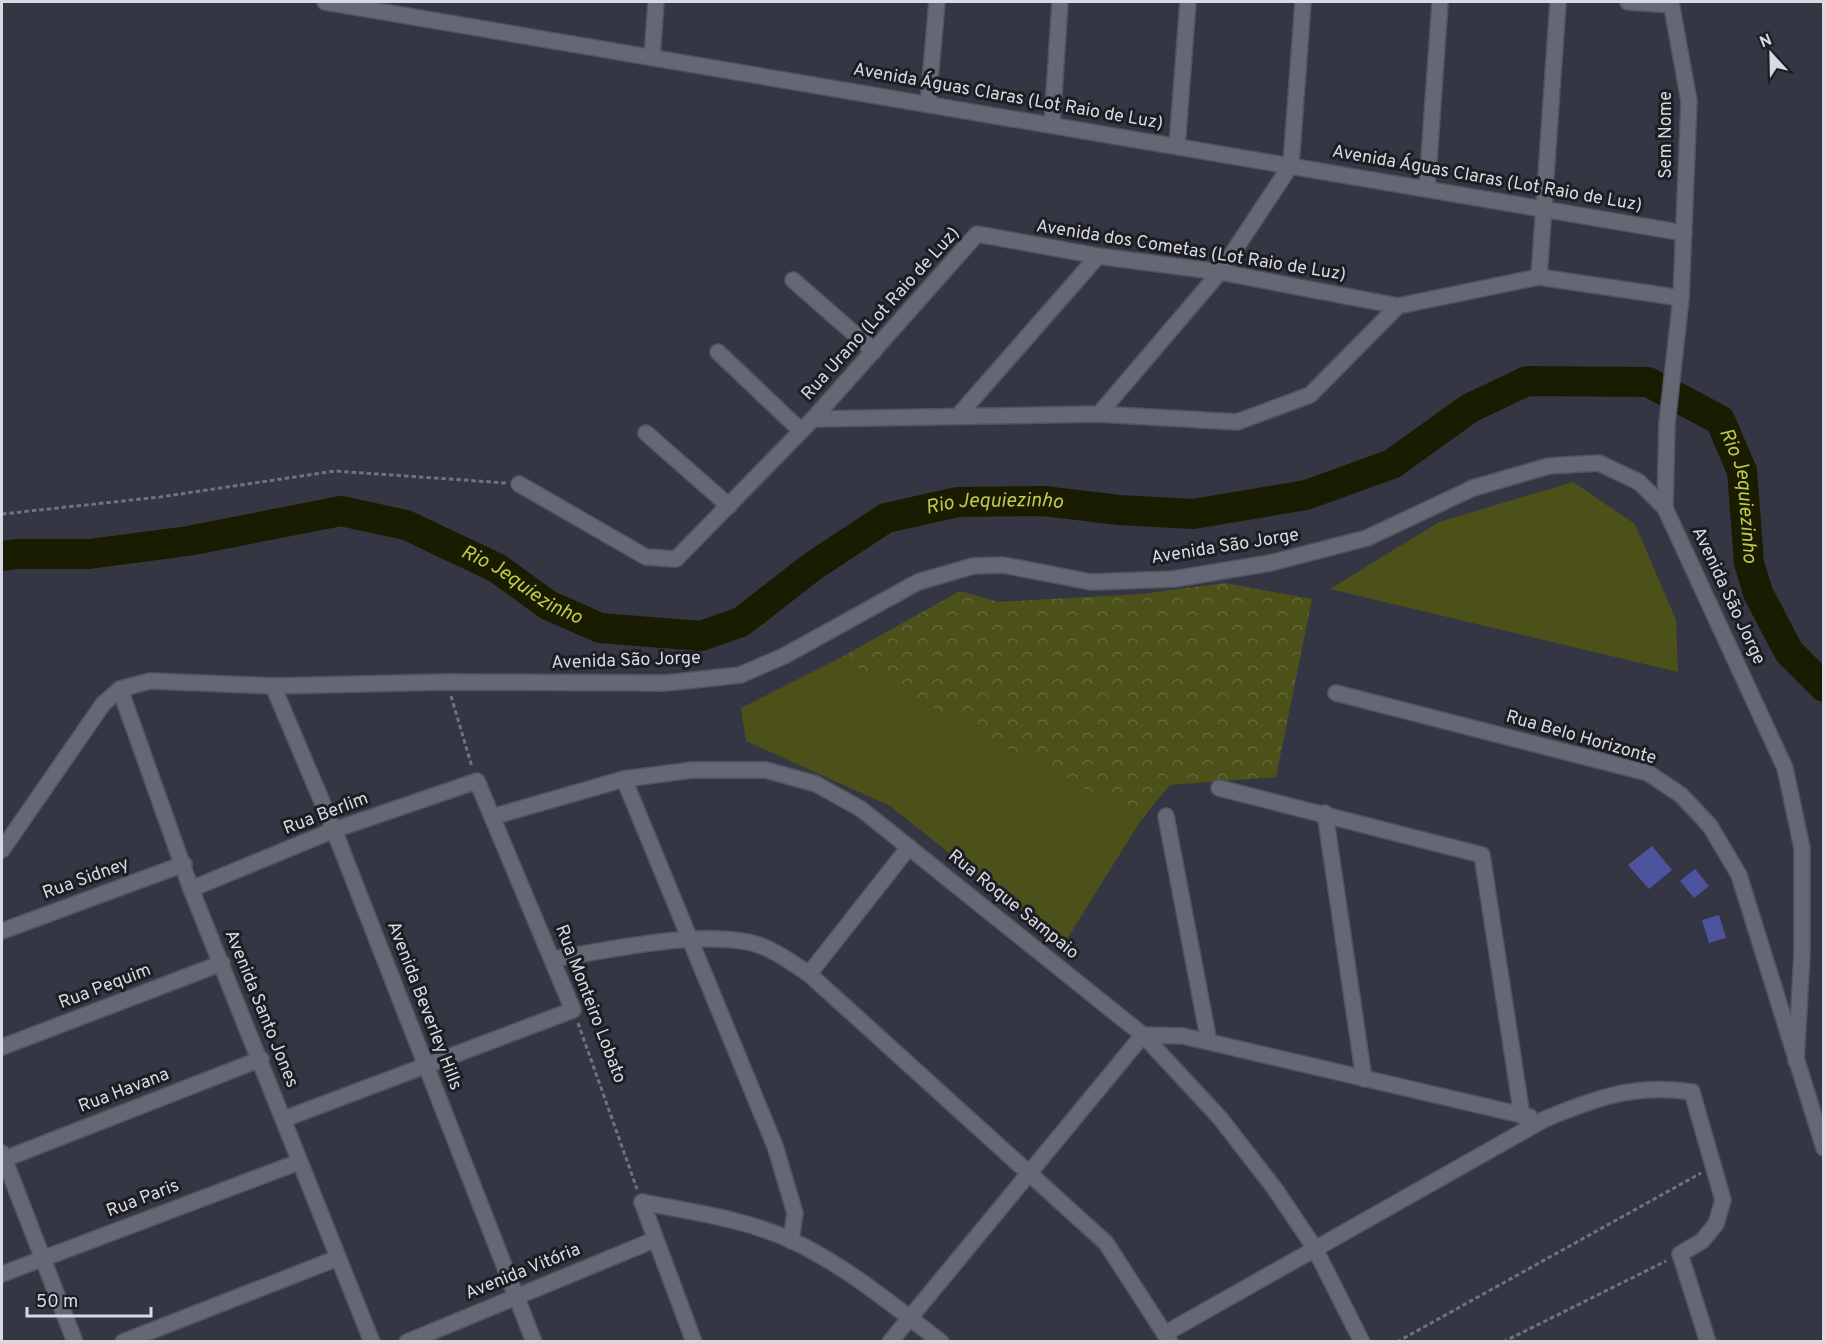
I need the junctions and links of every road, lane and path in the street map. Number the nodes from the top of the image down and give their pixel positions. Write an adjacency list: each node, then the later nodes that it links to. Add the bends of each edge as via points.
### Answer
1 (325, 2): 11 (street, Avenida Águas Claras (Lot Raio de Luz))
2 (656, 2): 12 (street)
3 (937, 2): 13 (street)
4 (1060, 2): 14 (street)
5 (1188, 2): 15 (street)
6 (1303, 2): 16 (street)
7 (1440, 2): 17 (street)
8 (1558, 2): 18 (street)
9 (1628, 2): 10 (street)
10 (1671, 3): 19 (street, Sem Nome, via 1689,101)
11 (371, 5): 12 (street, Avenida Águas Claras (Lot Raio de Luz))
12 (652, 57): 13 (street, Avenida Águas Claras (Lot Raio de Luz))
13 (928, 104): 14 (street, Avenida Águas Claras (Lot Raio de Luz))
14 (1052, 125): 15 (street, Avenida Águas Claras (Lot Raio de Luz))
15 (1177, 146): 16 (street, Avenida Águas Claras (Lot Raio de Luz))
16 (1291, 165): 17 (street, Avenida Águas Claras (Lot Raio de Luz)); 22 (street)
17 (1427, 188): 18 (street, Avenida Águas Claras (Lot Raio de Luz))
18 (1544, 208): 19 (street, Avenida Águas Claras (Lot Raio de Luz)); 23 (street)
19 (1684, 233): 25 (street, Sem Nome)
20 (977, 234): 21 (street, Avenida dos Cometas (Lot Raio de Luz)); 27 (street, Rua Urano (Lot Raio de Luz))
21 (1098, 256): 22 (street, Avenida dos Cometas (Lot Raio de Luz)); 30 (street)
22 (1220, 272): 26 (street, Avenida dos Cometas (Lot Raio de Luz)); 29 (street)
23 (1539, 277): 25 (street); 26 (street)
24 (793, 280): 27 (street)
25 (1681, 298): 36 (street, Sem Nome, via 1667,423)
26 (1398, 306): 29 (street, via 1310,395 1238,422)
27 (874, 351): 31 (street, Rua Urano (Lot Raio de Luz))
28 (718, 352): 32 (street)
29 (1099, 414): 30 (street)
30 (958, 416): 31 (street)
31 (813, 419): 32 (street, Rua Urano (Lot Raio de Luz))
32 (801, 431): 35 (street, Rua Urano (Lot Raio de Luz))
33 (645, 434): 35 (street)
34 (519, 484): 35 (street, Rua Urano (Lot Raio de Luz), via 646,557 676,559); 37 (path, via 335,471 160,497)
35 (729, 506)
36 (1665, 508): 38 (street, Avenida São Jorge, via 1639,482 1599,463 1549,466 1473,488 1366,538 1270,563 1174,579 1091,582 1003,565 973,566 918,582 784,656 740,675 666,683); 63 (street, Avenida São Jorge, via 1785,768 1802,848 1802,955)
37 (2, 514)
38 (447, 682): 39 (street, Avenida São Jorge); 43 (path)
39 (273, 686): 40 (street, Avenida São Jorge, via 150,681); 48 (street, Avenida Beverley Hills)
40 (120, 689): 50 (street, Avenida São Jorge, via 80,733); 51 (street, Avenida Santo Jones)
41 (1336, 693): 63 (street, Rua Belo Horizonte, via 1648,773 1681,795 1710,826 1739,875)
42 (624, 779): 47 (street, Rua Roque Sampaio); 49 (street, Rua Roque Sampaio, via 692,770 766,770 816,784 861,809); 54 (street)
43 (477, 781): 47 (street, Rua Monteiro Lobato); 48 (street, Rua Berlim)
44 (1219, 788): 45 (street)
45 (1325, 813): 65 (street); 66 (street, via 1482,855)
46 (1166, 816): 60 (street)
47 (492, 817): 55 (street, Rua Monteiro Lobato)
48 (334, 830): 52 (street, Rua Berlim); 64 (street, Avenida Beverley Hills)
49 (909, 847): 57 (street); 59 (street, Rua Roque Sampaio)
50 (2, 850)
51 (184, 864): 52 (street, Avenida Santo Jones); 53 (street, Rua Sidney)
52 (191, 889): 56 (street, Avenida Santo Jones)
53 (2, 931)
54 (692, 939): 55 (street); 57 (street, via 750,942); 76 (street, via 789,1188 795,1213)
55 (552, 959): 58 (street, Rua Monteiro Lobato)
56 (222, 963): 61 (street, Rua Pequim); 62 (street, Avenida Santo Jones)
57 (809, 974): 73 (street)
58 (573, 1010): 64 (street); 74 (path, Rua Monteiro Lobato)
59 (1143, 1035): 60 (street, via 1183,1036); 73 (street); 77 (street, Rua Roque Sampaio, via 1220,1118)
60 (1209, 1042): 65 (street)
61 (2, 1047)
62 (261, 1059): 67 (street, Avenida Santo Jones); 70 (street, Rua Havana)
63 (1796, 1061): 69 (street, Rua Belo Horizonte)
64 (426, 1065): 67 (street); 82 (street, Avenida Beverley Hills)
65 (1364, 1079): 66 (street)
66 (1522, 1116): 68 (street)
67 (284, 1119): 71 (street, Avenida Santo Jones)
68 (1545, 1119): 72 (street, via 1596,1098 1638,1089 1692,1092); 77 (street)
69 (1824, 1148)
70 (2, 1157): 79 (street)
71 (299, 1162): 79 (street, Rua Paris); 80 (street, Avenida Santo Jones)
72 (1713, 1166): 78 (street, via 1723,1200 1716,1224 1702,1241); 94 (path)
73 (1031, 1174): 83 (street); 84 (street, via 1106,1243)
74 (642, 1202): 75 (street); 76 (street, via 718,1218)
75 (654, 1240): 82 (street, Avenida Vitória); 90 (street)
76 (791, 1240): 83 (street, via 850,1273)
77 (1314, 1247): 84 (street); 93 (street, Rua Roque Sampaio)
78 (1680, 1254): 95 (path); 96 (street)
79 (42, 1258): 81 (street, Rua Paris); 85 (street)
80 (338, 1258): 86 (street); 87 (street, Avenida Santo Jones)
81 (2, 1274)
82 (516, 1296): 88 (street, Avenida Vitória); 89 (street, Avenida Beverley Hills)
83 (910, 1318): 91 (street); 92 (street)
84 (1168, 1337)
85 (75, 1341)
86 (123, 1341)
87 (372, 1341)
88 (407, 1341)
89 (534, 1341)
90 (694, 1341)
91 (890, 1341)
92 (940, 1341)
93 (1362, 1341)
94 (1397, 1341)
95 (1503, 1341)
96 (1708, 1341)

